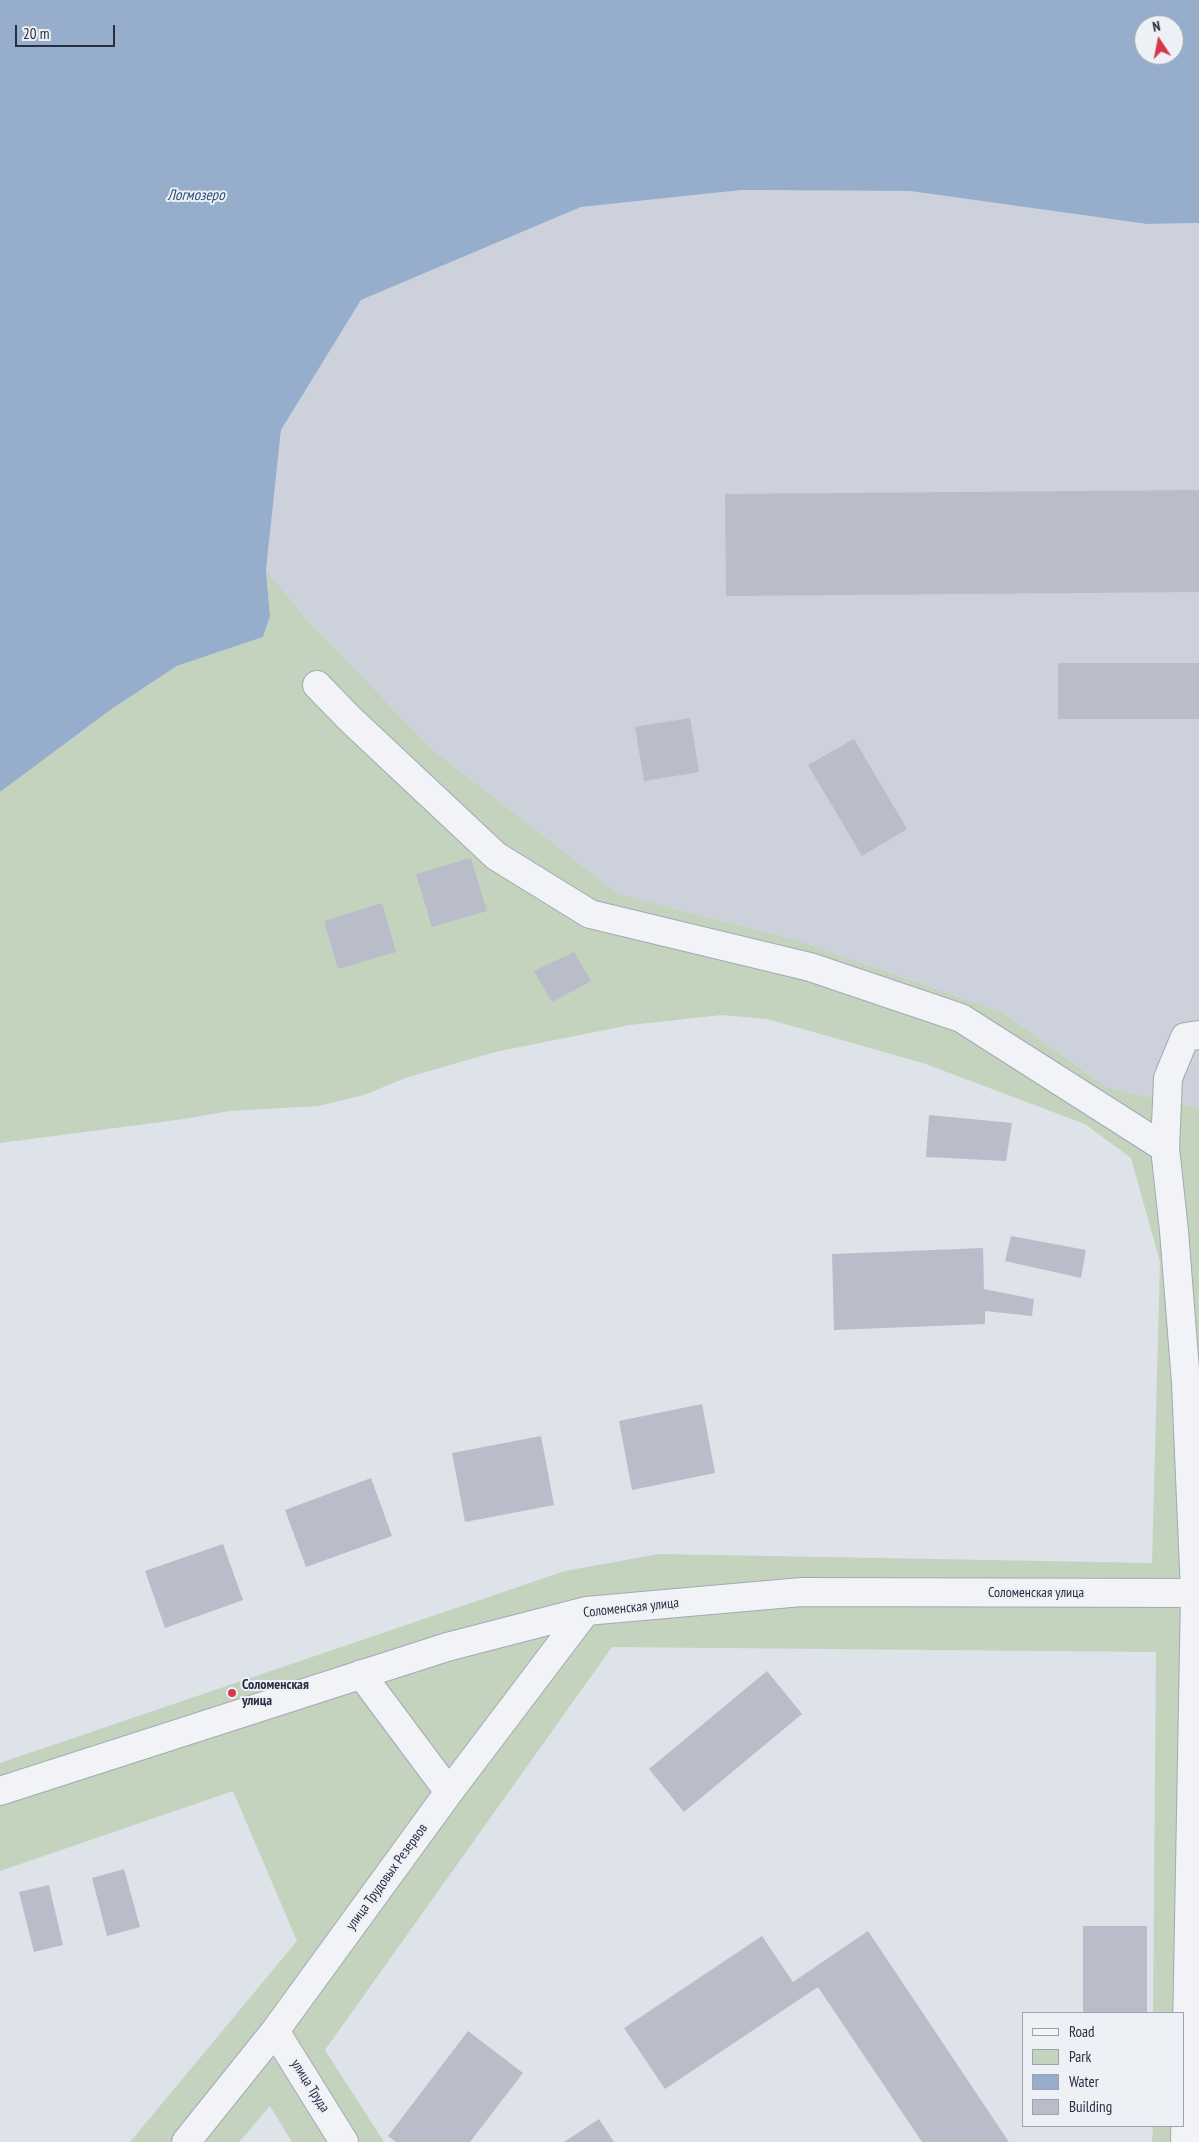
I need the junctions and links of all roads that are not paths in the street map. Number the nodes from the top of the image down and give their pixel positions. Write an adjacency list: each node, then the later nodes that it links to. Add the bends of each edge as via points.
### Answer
1 (317, 685): 3 (street, via 496,856 590,914 810,967 961,1018)
2 (1199, 1035): 3 (street, via 1185,1037 1168,1078)
3 (1165, 1148): 4 (street, via 1186,1382)
4 (1197, 1593): 5 (street, Соломенская улица, via 802,1592); 12 (street)
5 (586, 1611): 6 (street, Соломенская улица, via 447,1647); 8 (street, улица Трудовых Резервов)
6 (361, 1674): 7 (street, Соломенская улица); 8 (street)
7 (0, 1791)
8 (449, 1792): 9 (street, улица Трудовых Резервов)
9 (275, 2030): 10 (street, улица Трудовых Резервов); 11 (street, улица Труда)
10 (186, 2142)
11 (344, 2142)
12 (1185, 2142)

